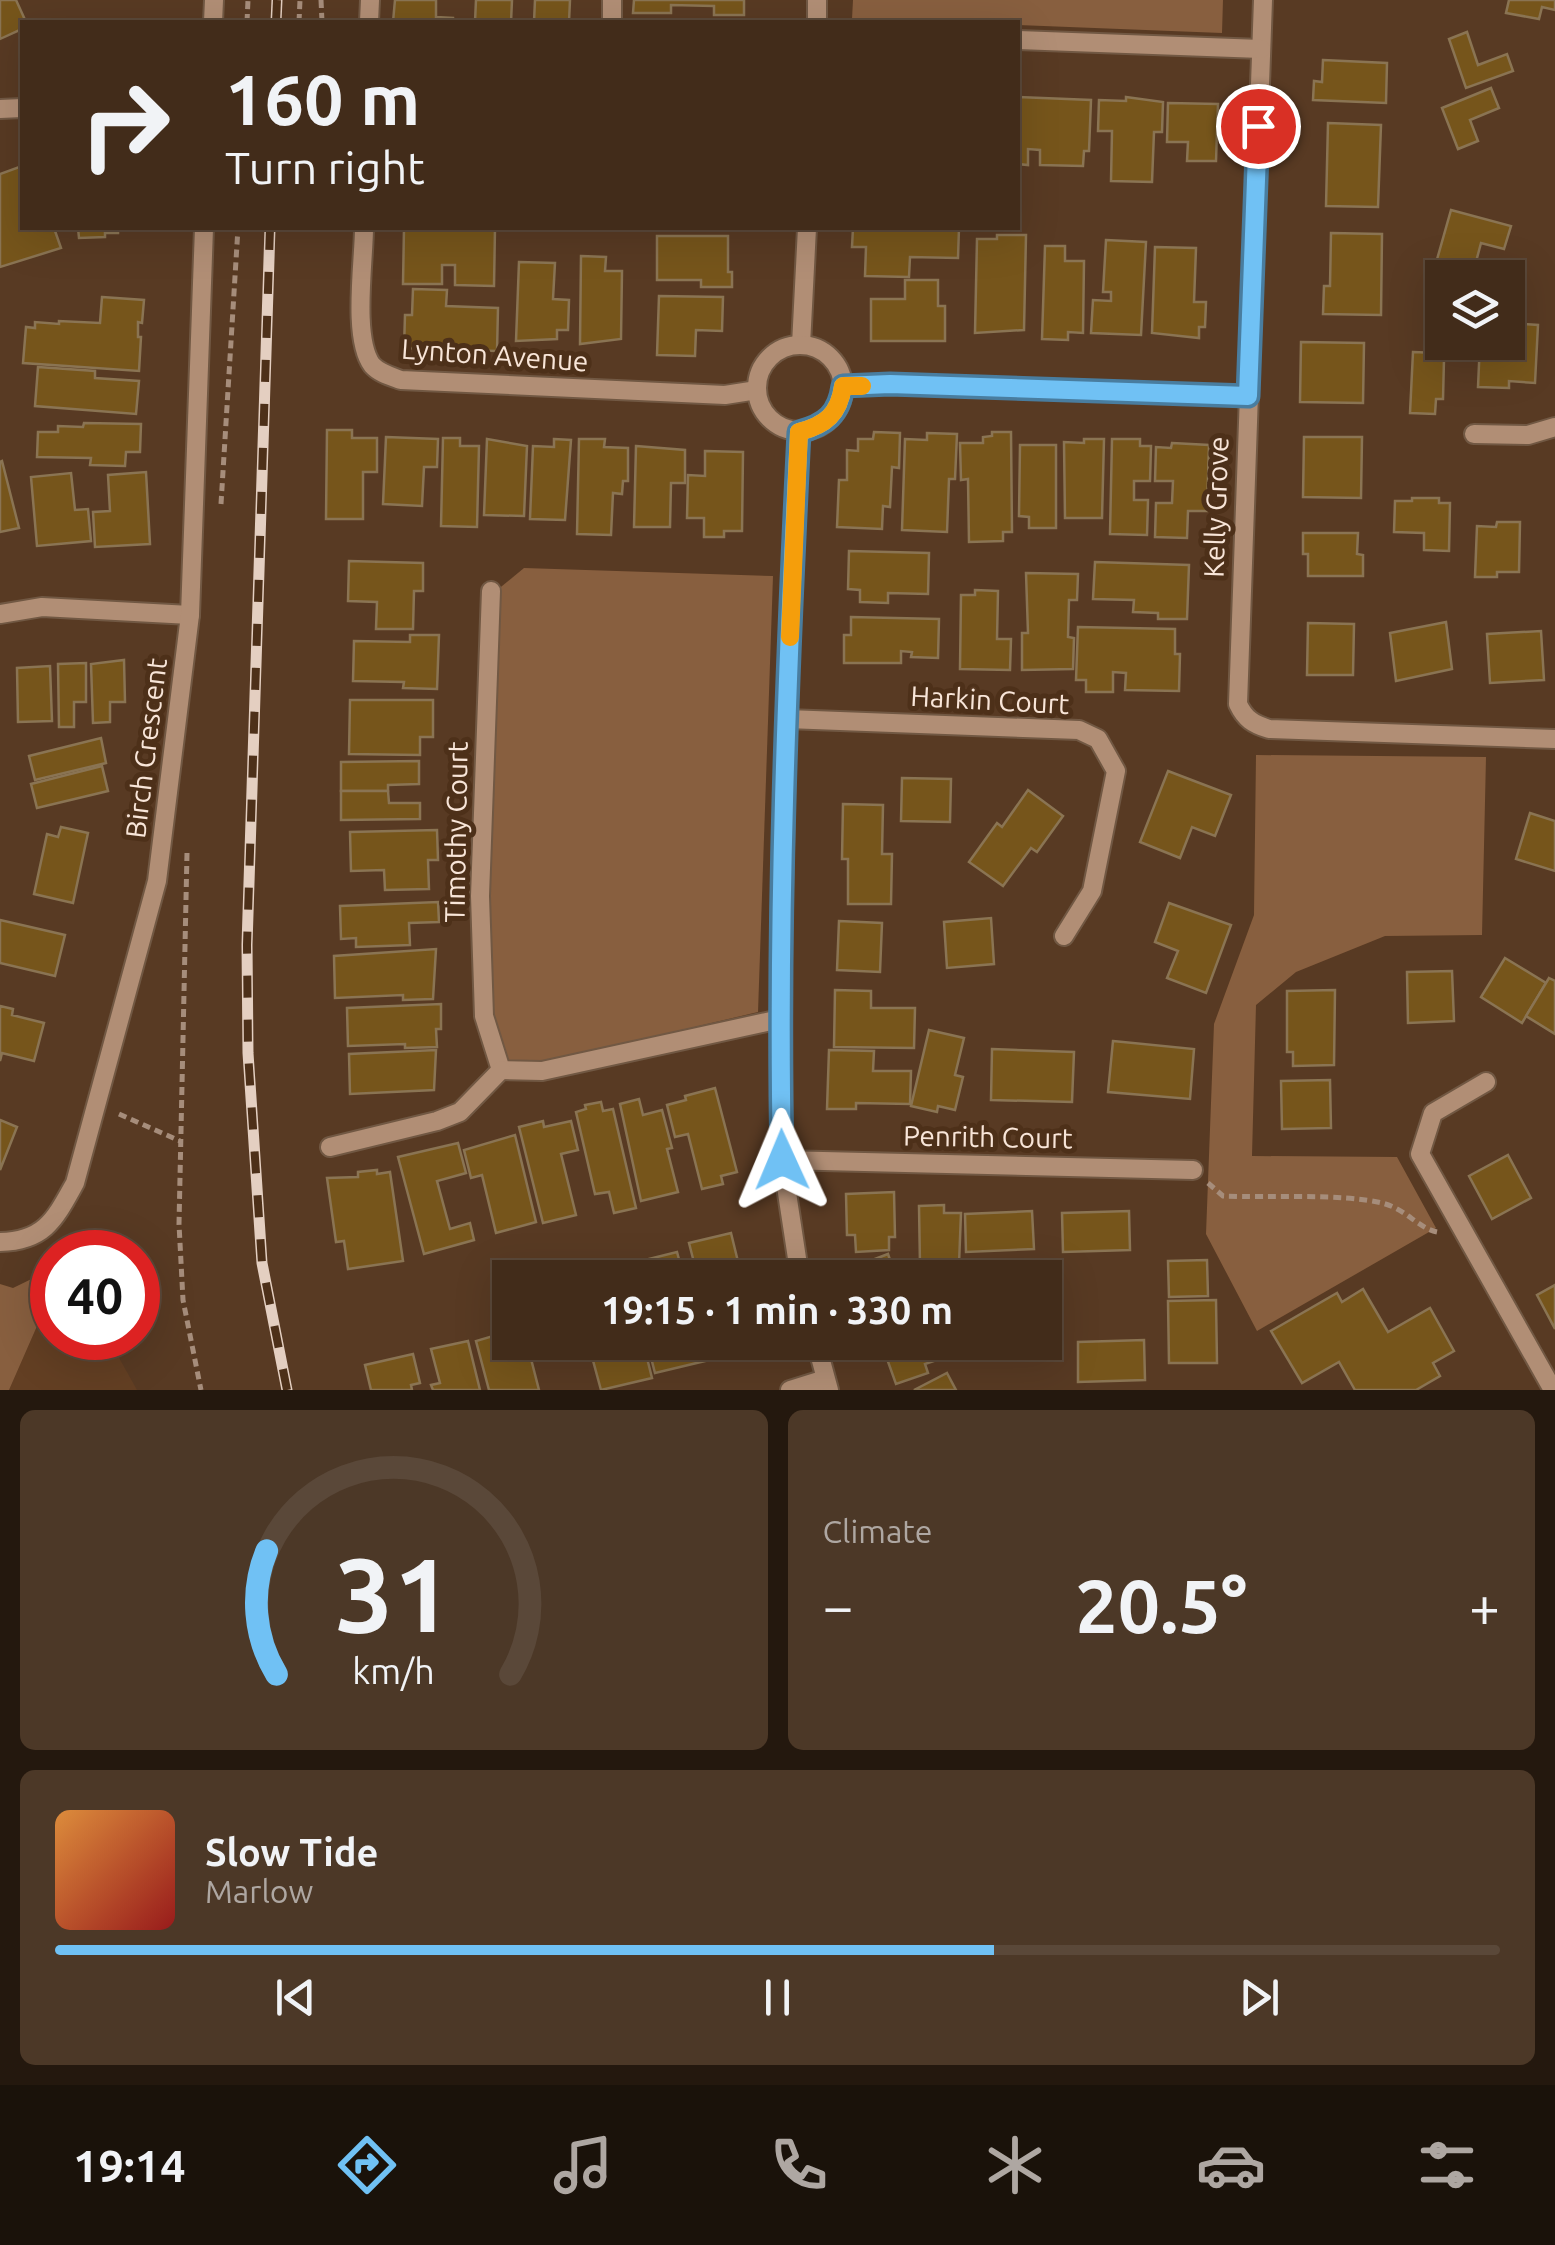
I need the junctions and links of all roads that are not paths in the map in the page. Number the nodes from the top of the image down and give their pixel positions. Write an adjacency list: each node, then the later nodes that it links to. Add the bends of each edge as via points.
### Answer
1 (1263, 0): 3 (street, Kelly Grove)
2 (1020, 40): 3 (street)
3 (1261, 49): 10 (street, Kelly Grove)
4 (204, 230): 16 (street, Birch Crescent)
5 (364, 230): 9 (street, Lynton Avenue, via 364,348 385,375 725,395)
6 (807, 230): 7 (street)
7 (801, 345): 8 (street, via 827,355); 9 (street, via 781,349 766,362)
8 (843, 386): 10 (street); 12 (street, via 833,416)
9 (756, 390): 12 (street, via 767,416)
10 (1248, 396): 18 (street, Kelly Grove, via 1237,694 1243,715 1269,729)
11 (1555, 427): 13 (street, via 1528,436)
12 (799, 432): 17 (street)
13 (1474, 434)
14 (491, 591): 21 (street, Timothy Court, via 480,896 484,1016)
15 (0, 614): 16 (street, via 42,607)
16 (190, 615): 26 (street, Birch Crescent, via 157,881 74,1183 54,1222 23,1242)
17 (786, 719): 19 (street, Harkin Court, via 1079,730 1098,739 1116,771 1092,891); 20 (street)
18 (1555, 739)
19 (1064, 936)
20 (780, 1019): 21 (street, via 542,1071); 24 (street)
21 (501, 1070): 23 (street, via 460,1112)
22 (1486, 1082): 31 (street, via 1433,1113 1420,1154)
23 (330, 1147)
24 (782, 1160): 25 (street, Penrith Court); 27 (street)
25 (1193, 1170)
26 (0, 1242)
27 (797, 1260)
28 (821, 1360): 29 (street)
29 (827, 1385): 30 (street)
30 (790, 1390)
31 (1553, 1390)

